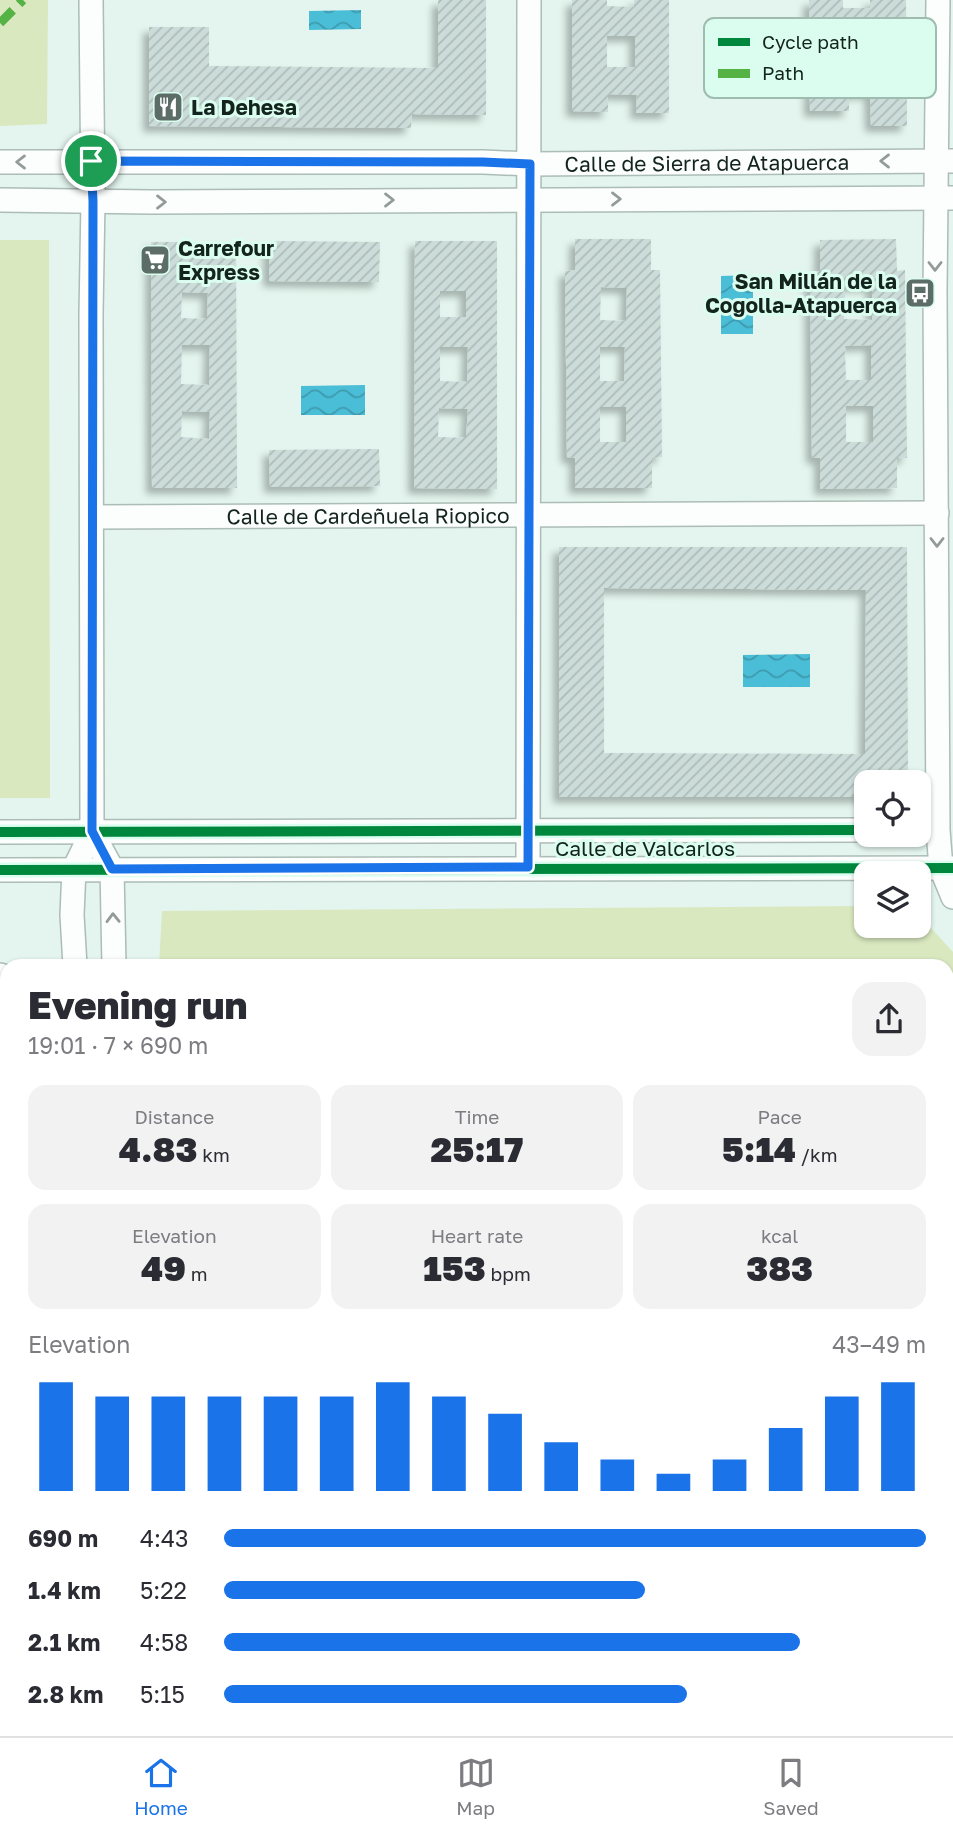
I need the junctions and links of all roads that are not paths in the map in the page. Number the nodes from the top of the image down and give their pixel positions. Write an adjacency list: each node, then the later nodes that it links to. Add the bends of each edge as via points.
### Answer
1 (91, 0): 4 (street)
2 (529, 0): 7 (street)
3 (938, 0): 5 (street)
4 (91, 161): 6 (street, Calle de Sierra de Atapuerca, one-way to 6); 7 (street, Calle de Sierra de Atapuerca); 11 (street)
5 (945, 161): 7 (street, Calle de Sierra de Atapuerca, one-way to 7); 8 (street)
6 (0, 162)
7 (530, 164): 10 (street)
8 (945, 198): 10 (street, Calle de Sierra de Atapuerca, one-way to 8); 12 (street, one-way to 12)
9 (0, 200): 11 (street, Calle de Sierra de Atapuerca)
10 (530, 200): 11 (street, Calle de Sierra de Atapuerca, one-way to 10); 13 (street)
11 (93, 201): 14 (street)
12 (937, 513): 13 (street, Calle de Cardeñuela Riopico); 16 (street, one-way to 16)
13 (529, 515): 14 (street, Calle de Cardeñuela Riopico); 18 (street)
14 (93, 517): 17 (street)
15 (854, 830): 18 (street, Calle de Valcarlos)
16 (936, 830): 21 (street)
17 (92, 831): 18 (street, Calle de Valcarlos); 19 (street, Calle de Valcarlos); 22 (street); 23 (street)
18 (529, 831): 20 (street)
19 (0, 832)
20 (528, 867): 21 (street, Calle de Valcarlos); 23 (street, Calle de Valcarlos)
21 (947, 868): 25 (street)
22 (74, 869): 23 (street, Calle de Valcarlos); 24 (street, Calle de Valcarlos); 26 (street)
23 (112, 869): 27 (street, one-way to 23)
24 (0, 870)
25 (953, 897)
26 (75, 959)
27 (114, 959)

